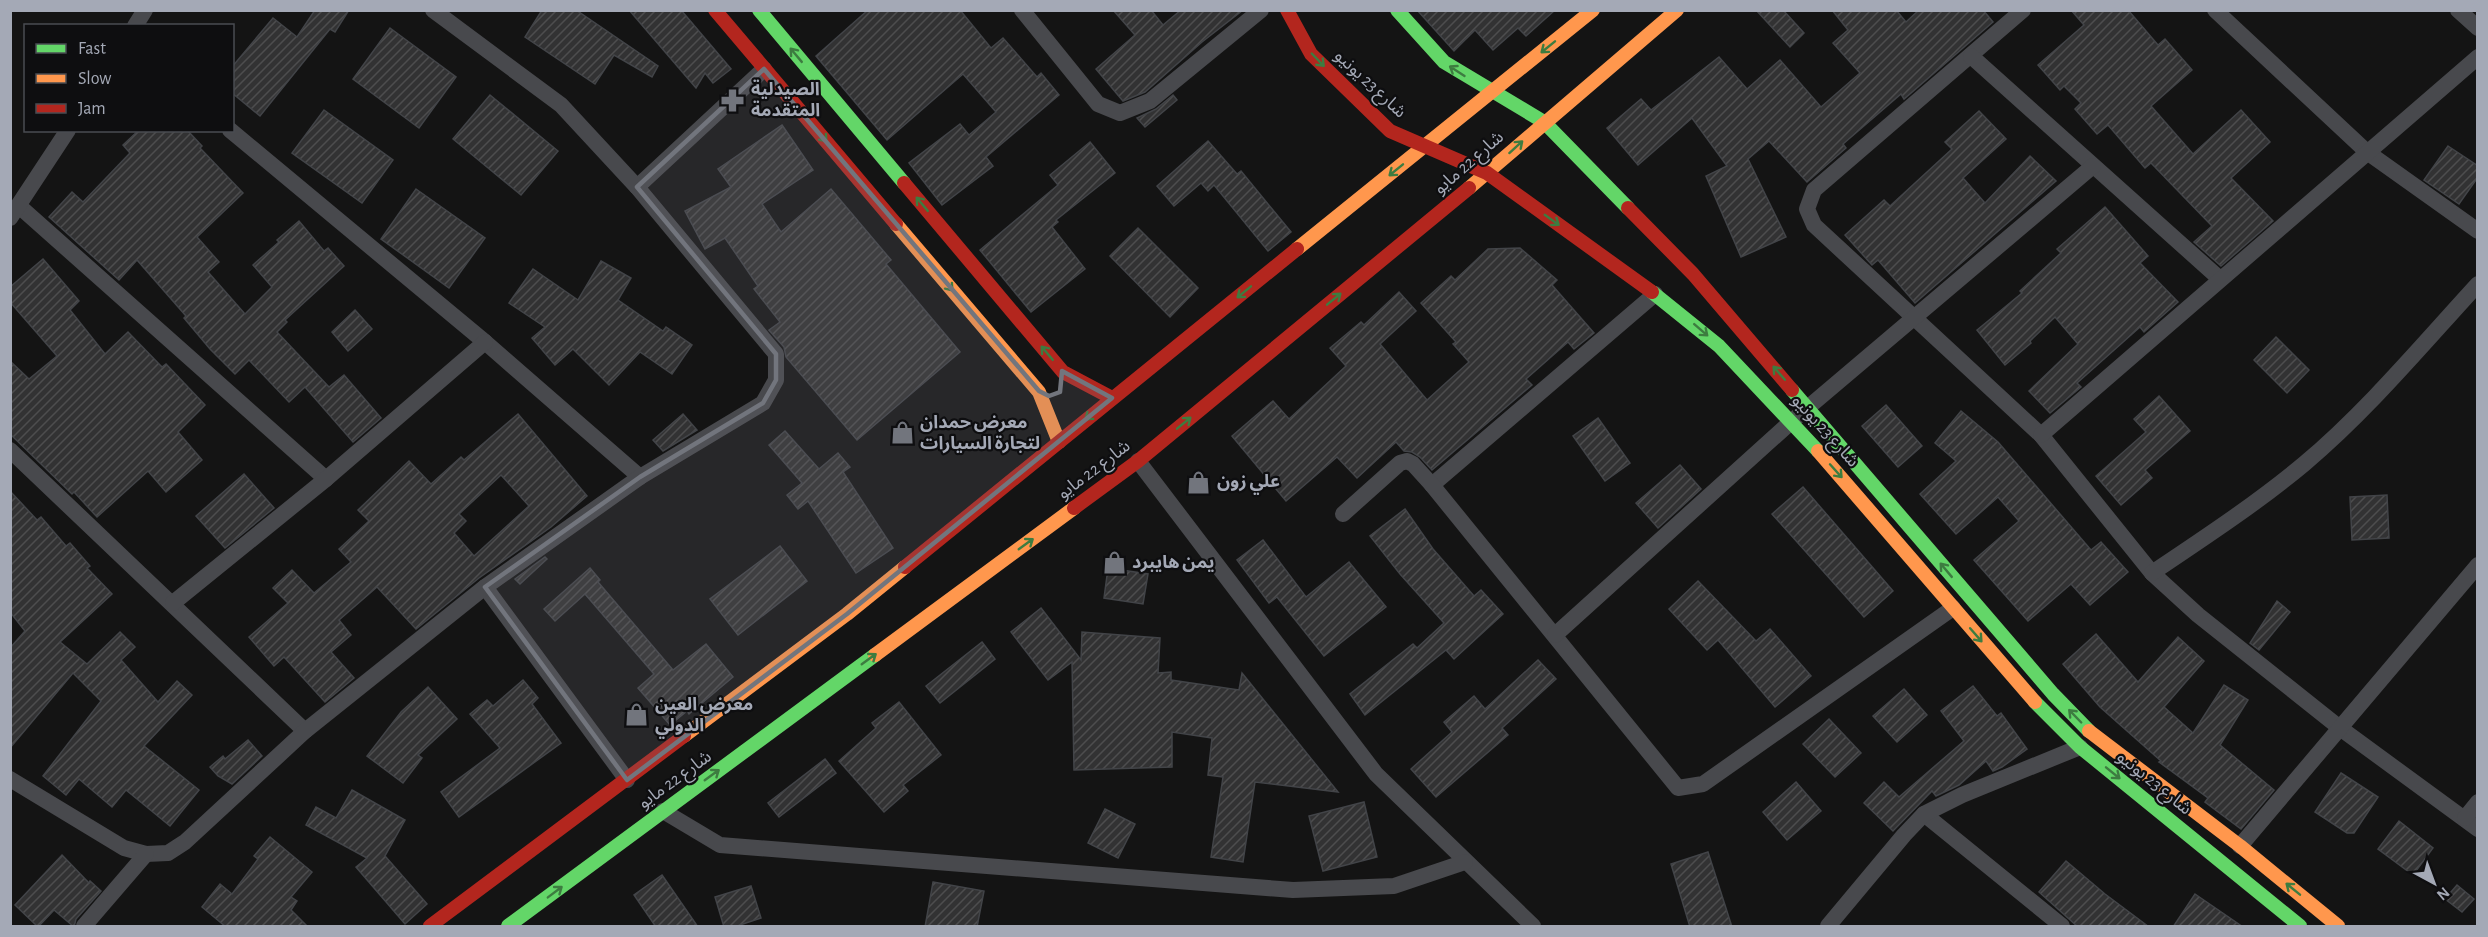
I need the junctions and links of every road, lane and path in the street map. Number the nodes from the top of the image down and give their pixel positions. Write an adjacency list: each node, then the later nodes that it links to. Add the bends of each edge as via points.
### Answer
1 (145, 10): 14 (street)
2 (433, 10): 27 (street, via 561,105)
3 (716, 10): 18 (street)
4 (759, 10): 35 (street, one-way to 4)
5 (1022, 10): 6 (street, via 1098,104 1120,113 1150,101)
6 (1261, 10)
7 (1287, 10): 23 (street, شارع 23 يونيو, one-way to 23, via 1311,54 1390,131)
8 (1397, 10): 19 (street, شارع 23 يونيو, one-way to 8, via 1444,62)
9 (1593, 10): 19 (street, شارع 22 مايو, one-way to 19)
10 (1677, 10): 20 (street, شارع 22 مايو)
11 (2024, 10): 16 (street)
12 (2215, 10): 24 (street)
13 (2458, 10): 15 (street)
14 (136, 24)
15 (2478, 28)
16 (1971, 56): 25 (street); 33 (street, via 1814,190 1807,209 1814,225)
17 (2478, 57): 24 (street)
18 (764, 69): 27 (street); 36 (street, one-way to 36)
19 (1492, 93): 20 (street, شارع 23 يونيو); 23 (street, شارع 22 مايو)
20 (1544, 122): 26 (street, شارع 22 مايو, one-way to 20); 38 (street, شارع 23 يونيو, one-way to 20, via 1694,274)
21 (67, 132): 28 (street)
22 (232, 132): 34 (street)
23 (1425, 147): 26 (street, شارع 23 يونيو); 37 (street, شارع 22 مايو, one-way to 37)
24 (2367, 152): 29 (street); 30 (street)
25 (2093, 166): 30 (street); 33 (street)
26 (1487, 173): 32 (street, شارع 23 يونيو, one-way to 32); 43 (street, شارع 22 مايو, one-way to 26)
27 (637, 187): 44 (street, via 776,354 776,380 763,403)
28 (15, 212): 45 (street)
29 (2478, 231)
30 (2220, 279): 40 (street)
31 (2478, 284): 49 (street, via 2374,396 2305,463 2234,519)
32 (1655, 294): 39 (street, شارع 23 يونيو, one-way to 39, via 1719,346); 46 (street)
33 (1915, 317): 38 (street); 40 (street)
34 (485, 342): 44 (street); 45 (street)
35 (1062, 371): 36 (street, via 1065,378 1059,390 1043,395); 37 (street)
36 (1038, 391): 41 (street)
37 (1112, 398): 41 (street, شارع 22 مايو, one-way to 41)
38 (1810, 408): 39 (street); 56 (street, شارع 23 يونيو, one-way to 38)
39 (1792, 421): 52 (street, شارع 23 يونيو, one-way to 52); 53 (street)
40 (2041, 435): 49 (street)
41 (1059, 442): 59 (street, شارع 22 مايو, via 848,614)
42 (10, 450): 51 (street)
43 (1138, 460): 61 (street, شارع 22 مايو, one-way to 43); 66 (street, via 1376,774)
44 (640, 477): 50 (street)
45 (326, 479): 51 (street)
46 (1432, 485): 47 (street, via 1413,464 1400,463); 53 (street)
47 (1343, 514)
48 (2478, 565): 54 (street)
49 (2152, 573): 54 (street, via 2198,615)
50 (485, 587): 55 (street); 59 (street)
51 (172, 603): 55 (street)
52 (1953, 608): 53 (street, via 1702,784 1678,788); 57 (street, شارع 23 يونيو, one-way to 57, via 2038,706)
53 (1555, 635)
54 (2340, 728): 63 (street); 64 (street)
55 (305, 731): 65 (street, via 186,842 168,853)
56 (2090, 732): 57 (street); 64 (street, شارع 23 يونيو)
57 (2080, 747): 62 (street); 73 (street, شارع 23 يونيو, one-way to 73)
58 (10, 779): 65 (street, via 124,848)
59 (627, 780): 68 (street, شارع 22 مايو)
60 (2478, 802): 63 (street)
61 (663, 811): 66 (street, via 720,845 1293,890 1394,886); 69 (street, شارع 22 مايو, one-way to 61)
62 (1924, 814): 71 (street); 72 (street)
63 (2471, 824)
64 (2240, 846): 74 (street, شارع 23 يونيو, one-way to 64)
65 (146, 854): 67 (street)
66 (1465, 862): 70 (street)
67 (84, 927)
68 (430, 927)
69 (508, 927)
70 (1533, 927)
71 (1828, 927)
72 (2062, 927)
73 (2300, 927)
74 (2338, 927)

